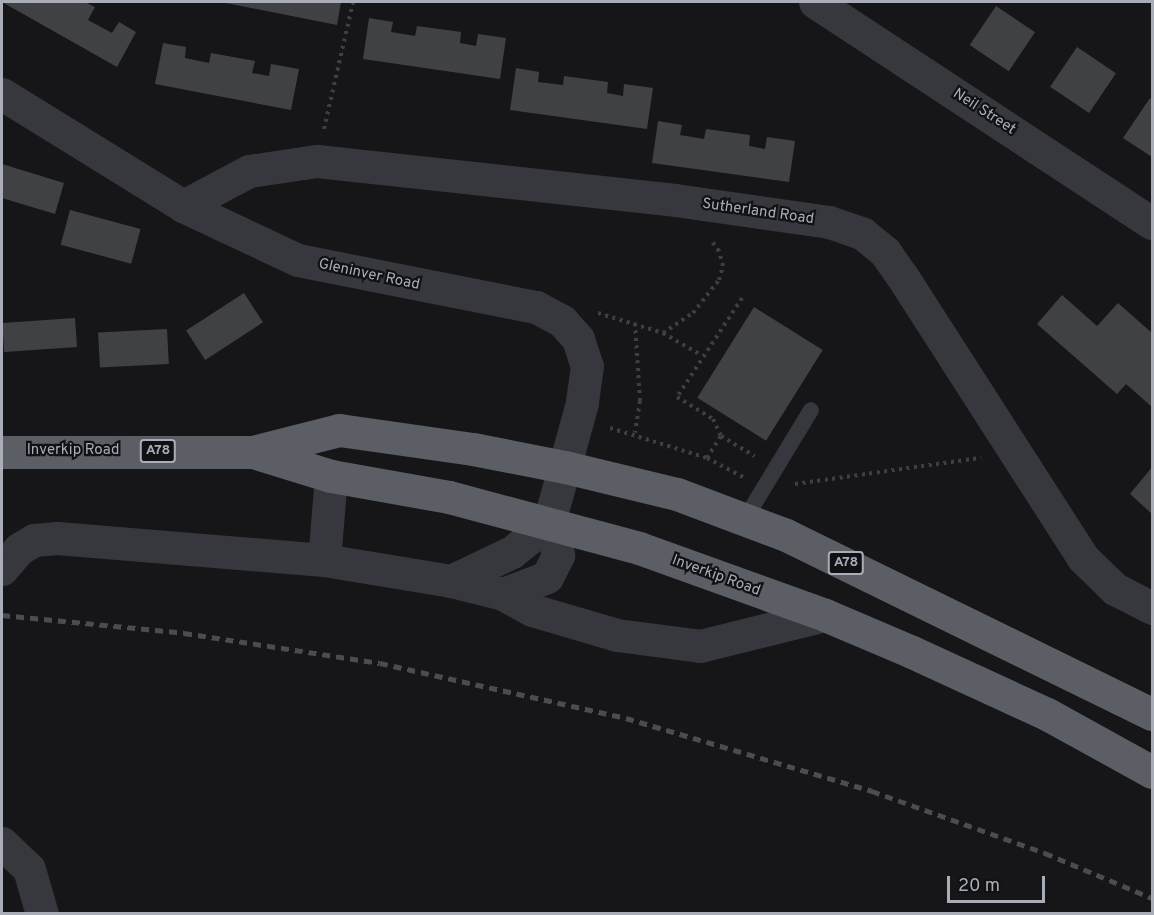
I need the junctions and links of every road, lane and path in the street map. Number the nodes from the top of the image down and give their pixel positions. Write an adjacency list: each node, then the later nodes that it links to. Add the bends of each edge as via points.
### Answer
1 (353, 2): 4 (path)
2 (815, 2): 7 (street, Neil Street)
3 (2, 94): 6 (street, Gleninver Road)
4 (317, 160): 5 (street, Sutherland Road); 6 (street, Sutherland Road, via 249,171)
5 (675, 200): 11 (path, via 719,251 723,266 719,280 693,313); 19 (street, Sutherland Road, via 829,222 863,234 885,252 902,276)
6 (183, 206): 9 (street, Gleninver Road, via 298,260 536,307)
7 (1152, 223)
8 (742, 298): 12 (path)
9 (562, 321): 10 (path, via 603,312); 14 (street, Gleninver Road, via 578,339 587,366)
10 (635, 323): 11 (path); 15 (path, via 640,401)
11 (663, 333): 12 (path)
12 (701, 355): 16 (path, via 677,397 713,419)
13 (811, 410): 25 (lane)
14 (577, 422): 15 (path); 22 (street, Gleninver Road)
15 (635, 434): 20 (path)
16 (721, 436): 20 (path); 21 (path)
17 (2, 452): 18 (highway, Inverkip Road / A78)
18 (253, 452): 22 (highway, Inverkip Road / A78, via 339,430); 23 (highway, Inverkip Road / A78)
19 (1014, 453): 24 (path); 32 (street, Sutherland Road, via 1083,558 1115,589)
20 (706, 458): 25 (path)
21 (755, 458)
22 (565, 467): 26 (highway, Inverkip Road / A78, via 677,494); 27 (street, Gleninver Road)
23 (331, 476): 27 (highway, Inverkip Road / A78, via 449,496); 28 (street)
24 (822, 481)
25 (764, 488): 26 (lane)
26 (745, 519): 34 (highway, Inverkip Road / A78, via 913,594)
27 (549, 522): 30 (street, via 512,552); 31 (street, via 558,555 547,577); 33 (highway, Inverkip Road / A78, via 639,548)
28 (324, 560): 29 (street, via 57,538 34,540 19,549); 30 (street)
29 (2, 569)
30 (451, 580): 31 (street)
31 (503, 594): 33 (street, via 532,610 617,635 700,646)
32 (1152, 608)
33 (825, 615): 35 (highway, Inverkip Road / A78, via 1047,714)
34 (1152, 714)
35 (1152, 772)
36 (2, 843): 37 (street, via 29,869)
37 (42, 914)

